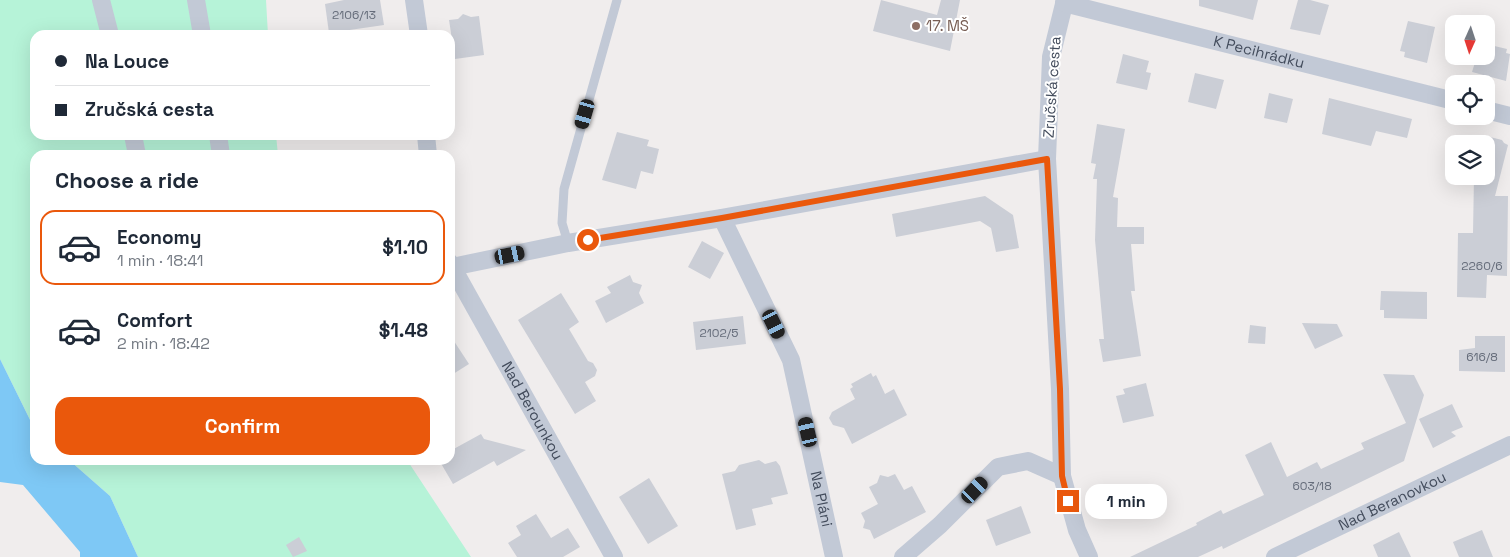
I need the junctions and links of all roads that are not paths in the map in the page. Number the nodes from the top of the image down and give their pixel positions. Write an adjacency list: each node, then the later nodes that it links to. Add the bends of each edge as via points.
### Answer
1 (102, 0): 6 (street)
2 (196, 0): 7 (street)
3 (414, 0): 8 (street)
4 (617, 0): 14 (lane, via 564,189 562,223)
5 (1065, 2): 9 (street, K Pecihrádku); 12 (street, Zručská cesta, via 1051,57)
6 (109, 30)
7 (201, 30)
8 (417, 30)
9 (1445, 100)
10 (1495, 112): 11 (street)
11 (1510, 116)
12 (1047, 159): 13 (street); 18 (street, Zručská cesta)
13 (722, 218): 14 (street); 20 (street, Na Pláni, via 791,360)
14 (568, 243): 15 (street)
15 (455, 264)
16 (455, 272): 19 (street, Nad Berounkou)
17 (1510, 445): 23 (street, Nad Beranovkou)
18 (1062, 476): 21 (street, via 1028,461 998,466); 22 (street, Zručská cesta, via 1077,530)
19 (614, 557)
20 (834, 557)
21 (903, 557)
22 (1089, 557)
23 (1275, 557)

